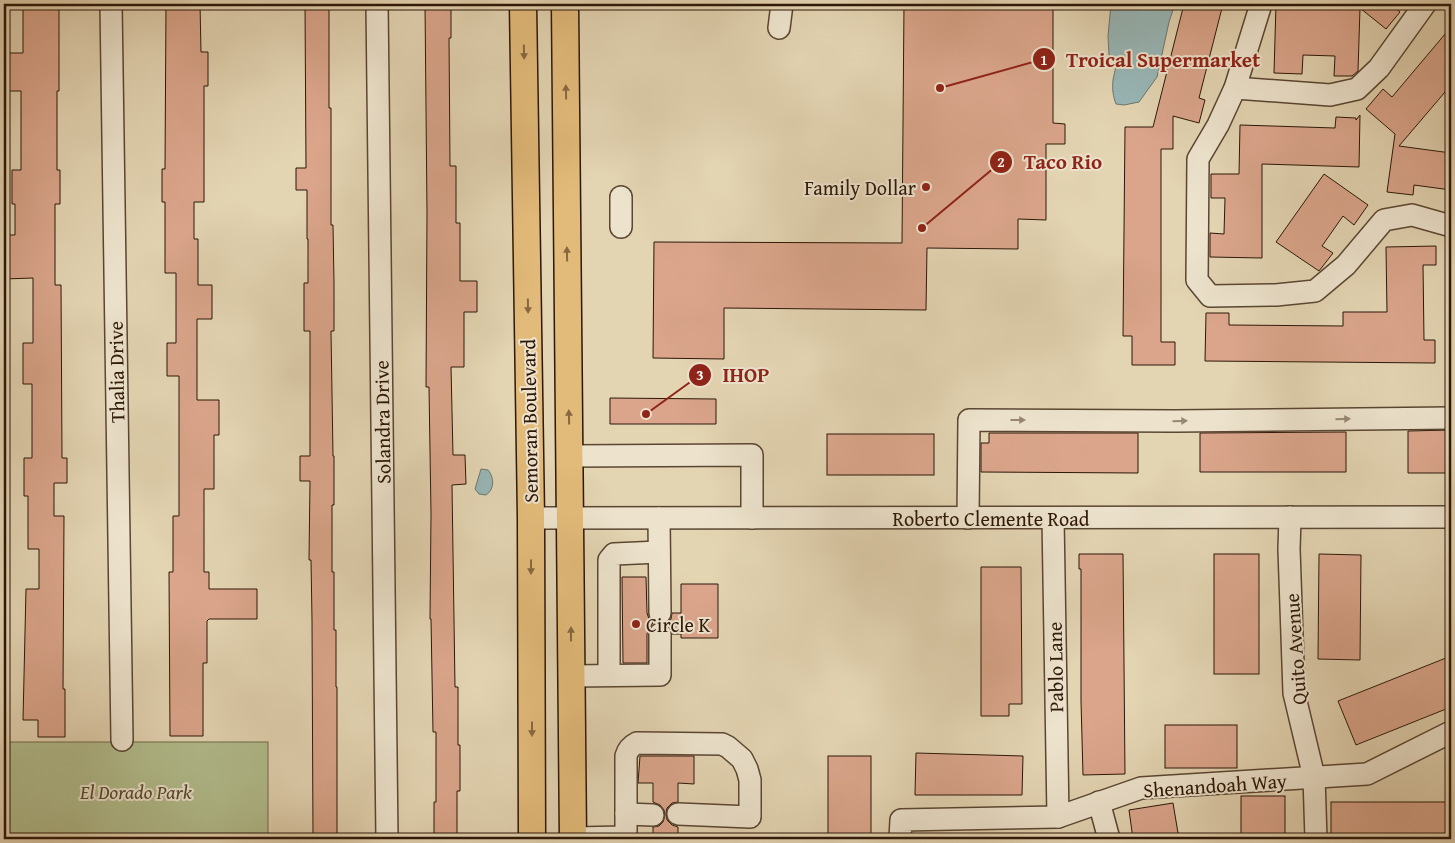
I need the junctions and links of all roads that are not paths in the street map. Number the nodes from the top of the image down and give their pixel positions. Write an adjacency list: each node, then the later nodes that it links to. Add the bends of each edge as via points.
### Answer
1 (111, 4): 29 (street, Thalia Drive)
2 (377, 4): 37 (street, Solandra Drive)
3 (523, 4): 17 (main road, Semoran Boulevard, one-way to 17)
4 (565, 4): 14 (main road, Semoran Boulevard, one-way to 4)
5 (782, 4): 8 (street)
6 (1261, 4): 9 (street)
7 (1425, 4): 9 (street, via 1379,68 1357,89 1330,95)
8 (779, 28)
9 (1235, 88): 11 (street, via 1198,159 1197,280 1210,296 1276,296 1315,291 1346,265 1384,220 1412,215)
10 (621, 197): 12 (street)
11 (1451, 226)
12 (621, 227)
13 (1451, 418): 21 (street, one-way to 13, via 969,420)
14 (569, 456): 18 (main road, Semoran Boulevard); 20 (street, via 752,455)
15 (1290, 517): 16 (street, Roberto Clemente Road); 22 (street, Roberto Clemente Road); 30 (street, Quito Avenue, via 1294,693)
16 (1451, 517)
17 (530, 518): 18 (street, Roberto Clemente Road); 38 (main road, Semoran Boulevard, one-way to 38)
18 (570, 518): 19 (street, Roberto Clemente Road); 26 (main road, Semoran Boulevard, one-way to 18)
19 (659, 518): 20 (street, Roberto Clemente Road); 23 (street)
20 (752, 518): 21 (street, Roberto Clemente Road)
21 (968, 518): 22 (street, Roberto Clemente Road)
22 (1053, 518): 35 (street, Pablo Lane)
23 (659, 552): 24 (street); 27 (street, via 614,554 609,560)
24 (660, 613)
25 (660, 634): 27 (street, via 660,675)
26 (571, 676): 27 (street); 36 (main road, Semoran Boulevard)
27 (609, 676)
28 (1451, 732): 30 (street, Shenandoah Way, via 1367,774)
29 (122, 740)
30 (1314, 777): 31 (street, Shenandoah Way, via 1141,788); 41 (street, Quito Avenue)
31 (1100, 802): 35 (street, Shenandoah Way); 40 (street)
32 (626, 814): 33 (street, via 626,756 637,743 722,744 742,758 750,780 750,817); 34 (street); 36 (street, via 626,838)
33 (678, 814)
34 (653, 815)
35 (1058, 817): 39 (street, Shenandoah Way, via 901,820)
36 (573, 838)
37 (387, 839)
38 (532, 839)
39 (900, 839)
40 (1109, 839)
41 (1316, 839)

